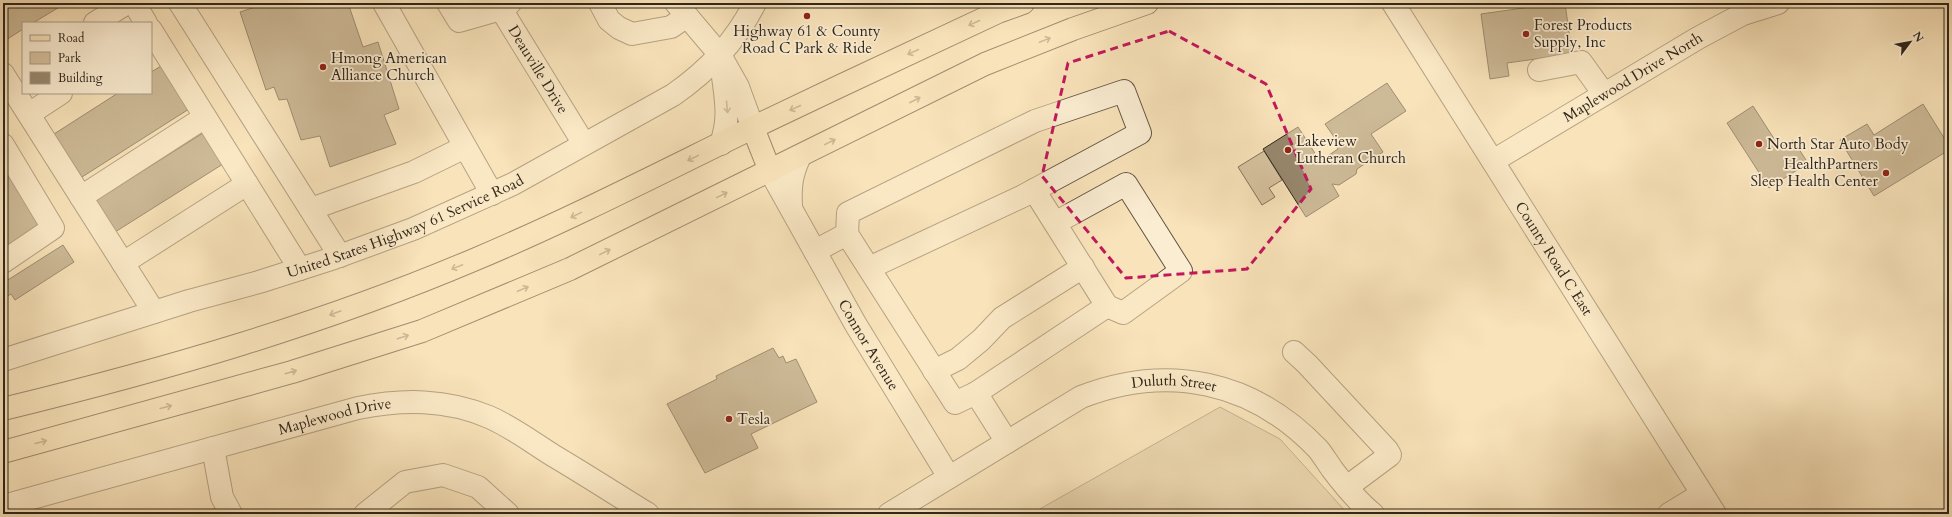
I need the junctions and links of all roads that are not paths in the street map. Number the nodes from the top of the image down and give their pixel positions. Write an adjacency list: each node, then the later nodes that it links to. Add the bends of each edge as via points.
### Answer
1 (127, 3): 14 (street)
2 (134, 3): 15 (street)
3 (384, 3): 28 (street)
4 (448, 3): 12 (street, Deauville Drive, via 459,21)
5 (600, 3): 13 (street, via 609,20 632,34 671,27)
6 (755, 3): 17 (street, United States Highway 61 Service Road, via 735,38)
7 (1023, 3): 24 (main road, one-way to 24, via 998,12)
8 (1147, 3): 29 (main road, one-way to 8, via 985,64)
9 (1393, 3): 30 (street, County Road C East)
10 (1778, 3): 21 (street, Maplewood Drive North, via 1743,14)
11 (184, 4): 36 (street)
12 (505, 6): 25 (street, Deauville Drive)
13 (682, 10): 17 (street)
14 (97, 22)
15 (145, 22)
16 (152, 33): 23 (street)
17 (720, 55): 24 (street, via 738,86); 25 (street, United States Highway 61 Service Road, via 696,79 673,95); 26 (street, one-way to 26, via 727,111 726,128)
18 (1539, 70): 21 (street, via 1581,62)
19 (11, 74): 22 (street)
20 (59, 94): 22 (street)
21 (1604, 94): 30 (street, Maplewood Drive North)
22 (29, 114): 35 (street)
23 (205, 117): 32 (street); 35 (street)
24 (753, 128): 26 (main road); 31 (main road, Connor Avenue)
25 (584, 144): 34 (street, United States Highway 61 Service Road)
26 (720, 144): 53 (main road, one-way to 53, via 565,220 381,297 193,360 97,387)
27 (3, 145): 42 (street, via 53,228)
28 (465, 147): 34 (street); 36 (street, via 414,172)
29 (800, 156): 31 (main road); 37 (street, Connor Avenue, via 793,171 790,187)
30 (1493, 161): 59 (street, County Road C East)
31 (770, 171): 37 (street, Connor Avenue); 56 (main road, one-way to 31, via 292,372 422,331 570,269)
32 (247, 184): 43 (street); 46 (street)
33 (1034, 190): 38 (street); 39 (street, via 1140,133 1124,91 1036,121 848,213); 45 (street)
34 (492, 194): 41 (street, United States Highway 61 Service Road, via 413,229)
35 (81, 197): 43 (street)
36 (311, 209): 41 (street)
37 (791, 210): 40 (street, Connor Avenue)
38 (1055, 223): 44 (street); 47 (street, via 1126,184 1181,271 1123,313)
39 (847, 234): 40 (street); 45 (street)
40 (815, 251): 57 (street, Connor Avenue, via 856,325)
41 (340, 256): 46 (street, United States Highway 61 Service Road)
42 (3, 262)
43 (124, 263): 48 (street)
44 (1083, 267): 47 (street); 51 (street, via 1002,318 958,359)
45 (869, 268): 51 (street)
46 (300, 269): 48 (street, United States Highway 61 Service Road)
47 (1107, 306): 52 (street)
48 (154, 312): 50 (street, United States Highway 61 Service Road)
49 (1294, 352): 58 (street, via 1390,455)
50 (3, 360)
51 (934, 371): 52 (street, via 955,403)
52 (976, 393): 54 (street)
53 (3, 409)
54 (1007, 442): 57 (street, Duluth Street); 58 (street, Duluth Street, via 1081,396 1129,382 1157,379 1190,381 1229,390 1279,415 1319,450)
55 (213, 448): 60 (street, Maplewood Drive); 61 (street, Maplewood Drive, via 358,408 399,402 441,404 463,408 496,421); 62 (street, via 222,497)
56 (3, 452)
57 (950, 477): 66 (street)
58 (1347, 487): 67 (street, Duluth Street)
59 (1702, 494): 68 (street); 69 (street, County Road C East)
60 (3, 506)
61 (617, 506): 65 (street, Maplewood Drive)
62 (231, 514)
63 (365, 514): 64 (street, via 405,482 443,475 478,487)
64 (508, 514)
65 (648, 514)
66 (889, 514)
67 (1372, 514)
68 (1669, 514)
69 (1715, 514)

